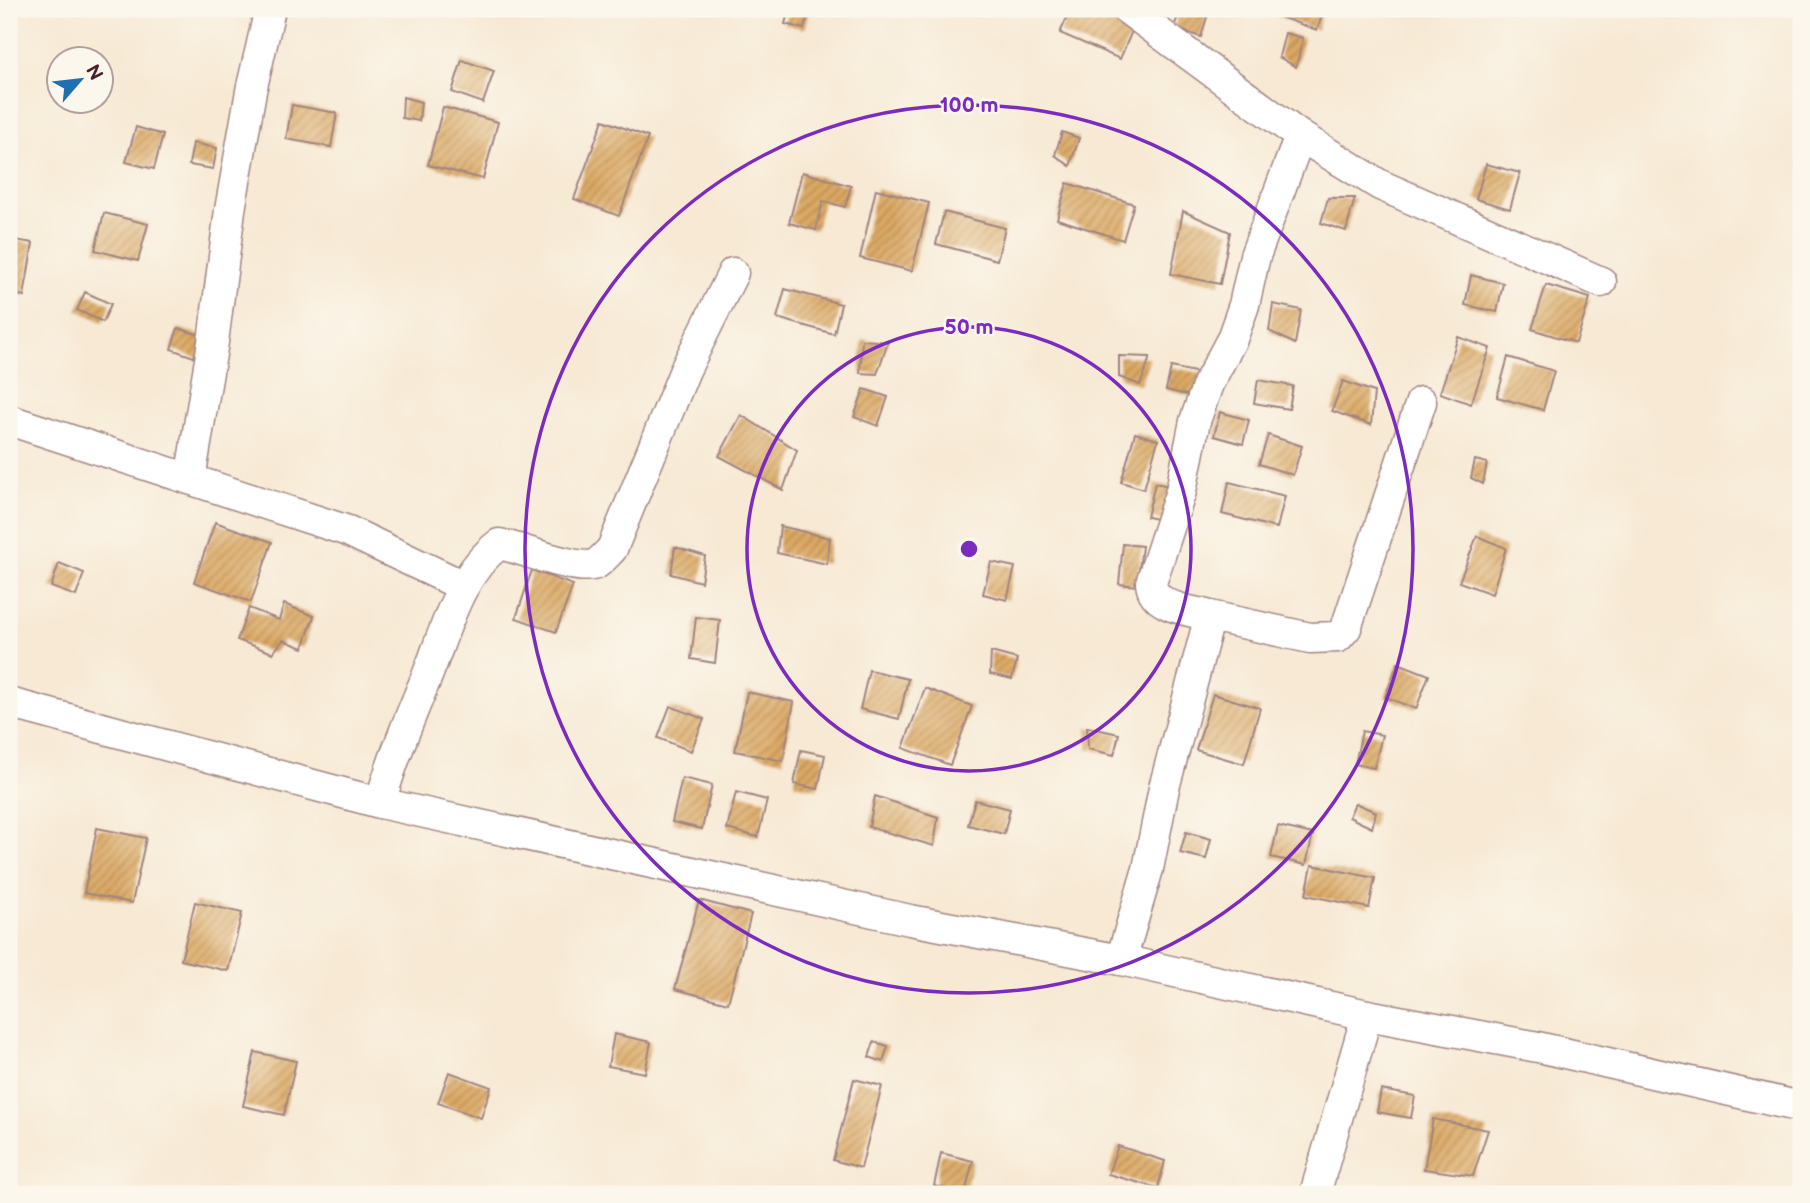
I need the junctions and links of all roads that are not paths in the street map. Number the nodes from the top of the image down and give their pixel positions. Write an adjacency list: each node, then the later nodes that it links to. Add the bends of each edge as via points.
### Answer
1 (270, 9): 8 (street, via 230,210)
2 (1127, 9): 3 (street)
3 (1300, 136): 5 (street, via 1380,185); 10 (street, via 1255,256 1232,339 1195,421 1181,491 1151,583 1158,599)
4 (733, 273): 9 (street, via 685,370 612,549 596,564 576,567 499,544)
5 (1601, 282)
6 (1421, 402): 10 (street, via 1346,628 1338,637 1310,638)
7 (9, 420): 8 (street)
8 (190, 479): 9 (street, via 348,531)
9 (463, 586): 12 (street, via 393,759)
10 (1210, 615): 13 (street)
11 (9, 703): 12 (street)
12 (380, 803): 13 (street, via 910,920)
13 (1121, 960): 14 (street)
14 (1367, 1015): 15 (street, via 1538,1047); 16 (street)
15 (1801, 1107)
16 (1315, 1194)

